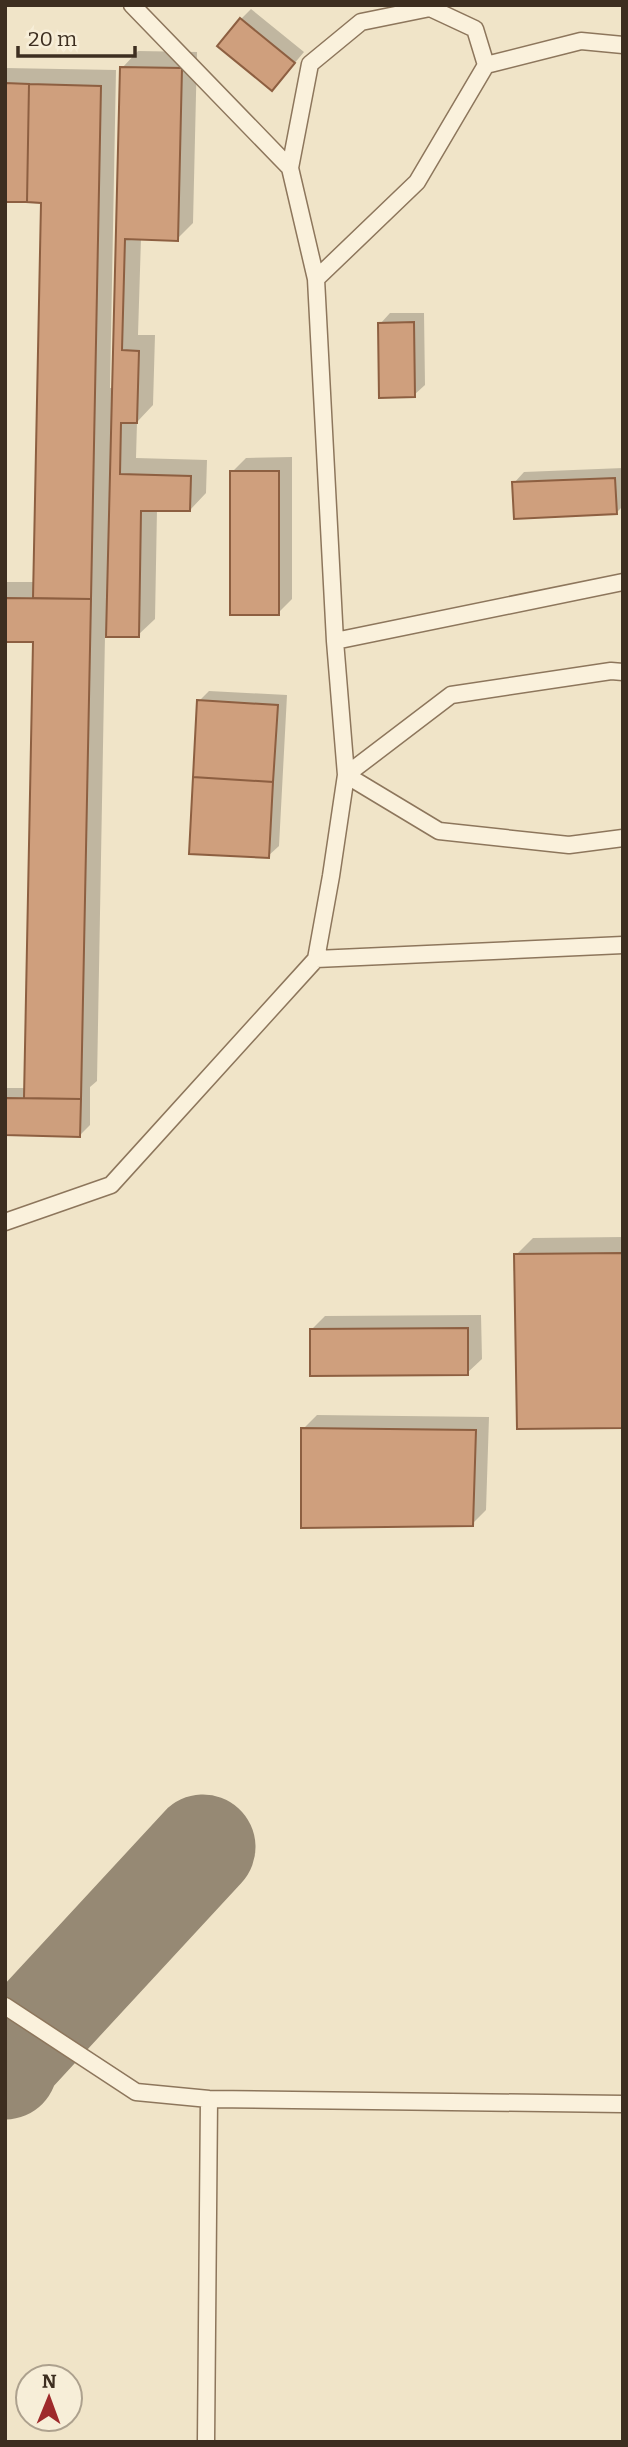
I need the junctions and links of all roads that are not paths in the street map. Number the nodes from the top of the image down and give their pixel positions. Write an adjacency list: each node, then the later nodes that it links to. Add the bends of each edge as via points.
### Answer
1 (132, 5): 4 (lane)
2 (623, 45): 3 (lane, via 581,41)
3 (486, 65): 4 (lane, via 475,29 430,8 361,22 310,64); 5 (lane, via 417,182)
4 (290, 168): 5 (lane)
5 (316, 279): 7 (lane)
6 (623, 582): 7 (lane)
7 (335, 641): 9 (lane)
8 (623, 672): 9 (lane, via 451,695)
9 (346, 775): 10 (lane, via 439,831 569,845); 12 (lane)
10 (623, 838)
11 (623, 945): 12 (lane)
12 (316, 959): 13 (lane, via 111,1185)
13 (5, 1223)
14 (5, 2006): 15 (lane, via 136,2092)
15 (209, 2099): 16 (lane); 17 (lane)
16 (623, 2104)
17 (206, 2442)

